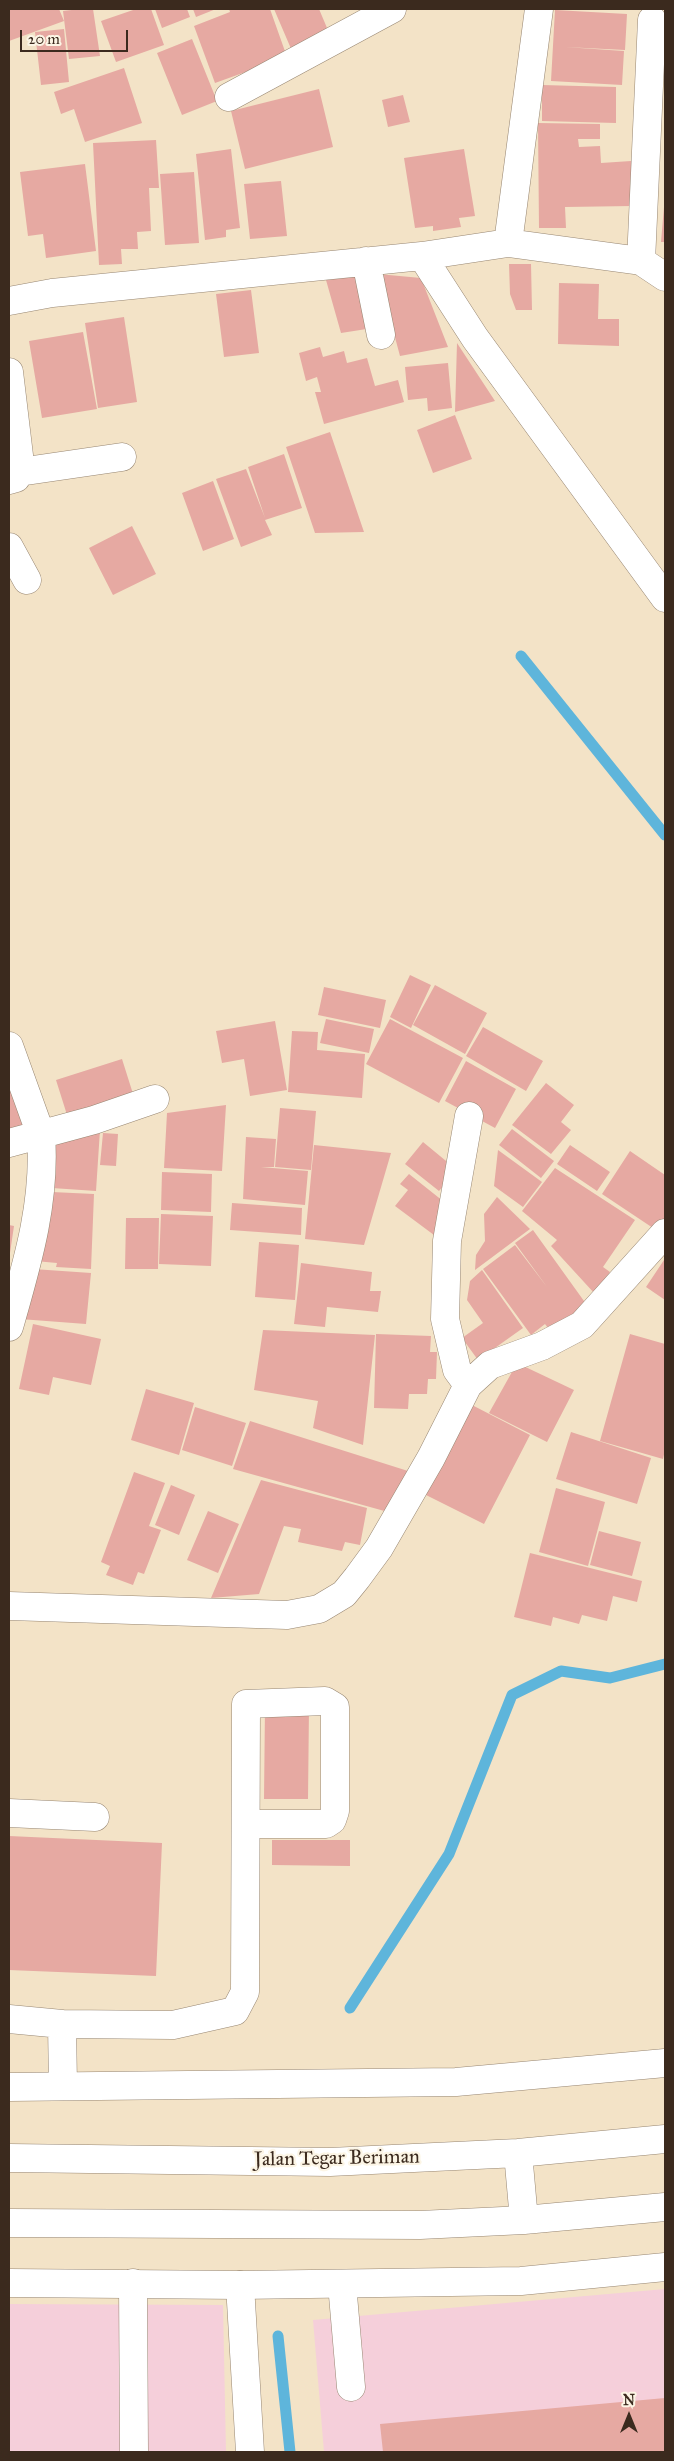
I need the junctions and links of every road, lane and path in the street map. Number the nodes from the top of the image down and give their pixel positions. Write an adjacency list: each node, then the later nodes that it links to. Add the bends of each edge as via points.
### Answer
1 (392, 9): 4 (street)
2 (539, 9): 5 (street)
3 (652, 20): 8 (street)
4 (229, 97)
5 (508, 243): 6 (street); 8 (street)
6 (422, 256): 7 (street); 17 (street, via 474,338)
7 (366, 261): 10 (street, via 52,293); 11 (street)
8 (641, 261): 9 (street)
9 (665, 277)
10 (9, 301)
11 (381, 335)
12 (9, 372): 14 (street)
13 (122, 457): 14 (street)
14 (14, 476)
15 (9, 547): 16 (street)
16 (27, 580)
17 (665, 598)
18 (9, 1046): 21 (street)
19 (155, 1099): 21 (street)
20 (469, 1116): 25 (street, via 447,1241 445,1319 457,1370)
21 (41, 1135): 22 (street); 24 (street, via 34,1240)
22 (9, 1143)
23 (665, 1233): 25 (street, via 582,1325 542,1346 490,1366)
24 (9, 1327)
25 (468, 1385): 26 (street, via 432,1458 379,1548 344,1594 319,1609 287,1615 248,1615)
26 (9, 1606)
27 (9, 1813): 28 (street)
28 (95, 1817)
29 (246, 1824): 29 (street, via 246,1704 330,1703 335,1707 335,1811 332,1820 326,1824); 31 (street, via 245,1992 235,2011 172,2025)
30 (9, 2018): 31 (street)
31 (62, 2024): 33 (street)
32 (665, 2063): 33 (street, via 456,2082)
33 (62, 2086): 34 (street)
34 (9, 2088)
35 (665, 2139): 36 (street, Jalan Tegar Beriman)
36 (518, 2153): 37 (street, Jalan Tegar Beriman, via 330,2162); 39 (street)
37 (9, 2158)
38 (665, 2207): 39 (street)
39 (524, 2220): 40 (street, via 420,2225)
40 (9, 2223)
41 (665, 2267): 44 (street, via 521,2281)
42 (9, 2282): 43 (street)
43 (133, 2283): 45 (street); 47 (street)
44 (342, 2284): 45 (street); 46 (street)
45 (240, 2285): 48 (street)
46 (351, 2386)
47 (134, 2452)
48 (250, 2452)

